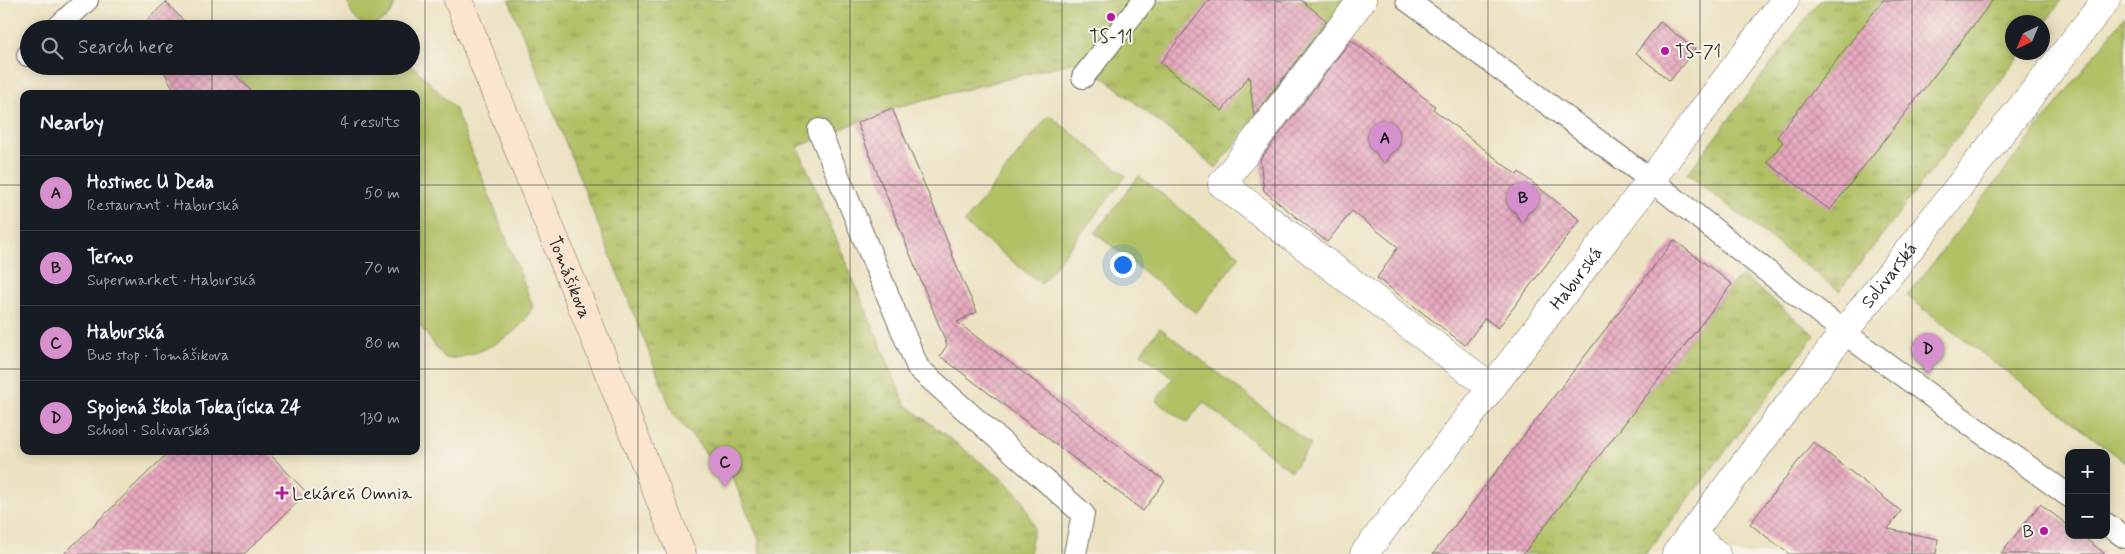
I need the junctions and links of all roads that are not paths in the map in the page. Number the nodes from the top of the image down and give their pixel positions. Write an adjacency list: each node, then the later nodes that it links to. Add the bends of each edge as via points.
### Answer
1 (87, 0): 8 (lane)
2 (458, 0): 18 (main road, Tomášikova)
3 (1144, 0): 9 (lane)
4 (1362, 0): 13 (street, via 1222,184)
5 (1408, 0): 11 (lane)
6 (1785, 0): 11 (street, Haburská)
7 (2106, 0): 12 (street, Solivarská)
8 (66, 20)
9 (1083, 78)
10 (819, 130): 19 (lane, via 918,368 1083,514)
11 (1651, 180): 12 (lane); 13 (street, Haburská)
12 (1844, 332): 14 (lane); 17 (street, Solivarská)
13 (1492, 388): 20 (street, Haburská)
14 (2066, 494)
15 (2110, 527): 16 (lane)
16 (2125, 538)
17 (1684, 544): 21 (street)
18 (682, 554)
19 (1075, 554)
20 (1364, 554)
21 (1716, 554)

